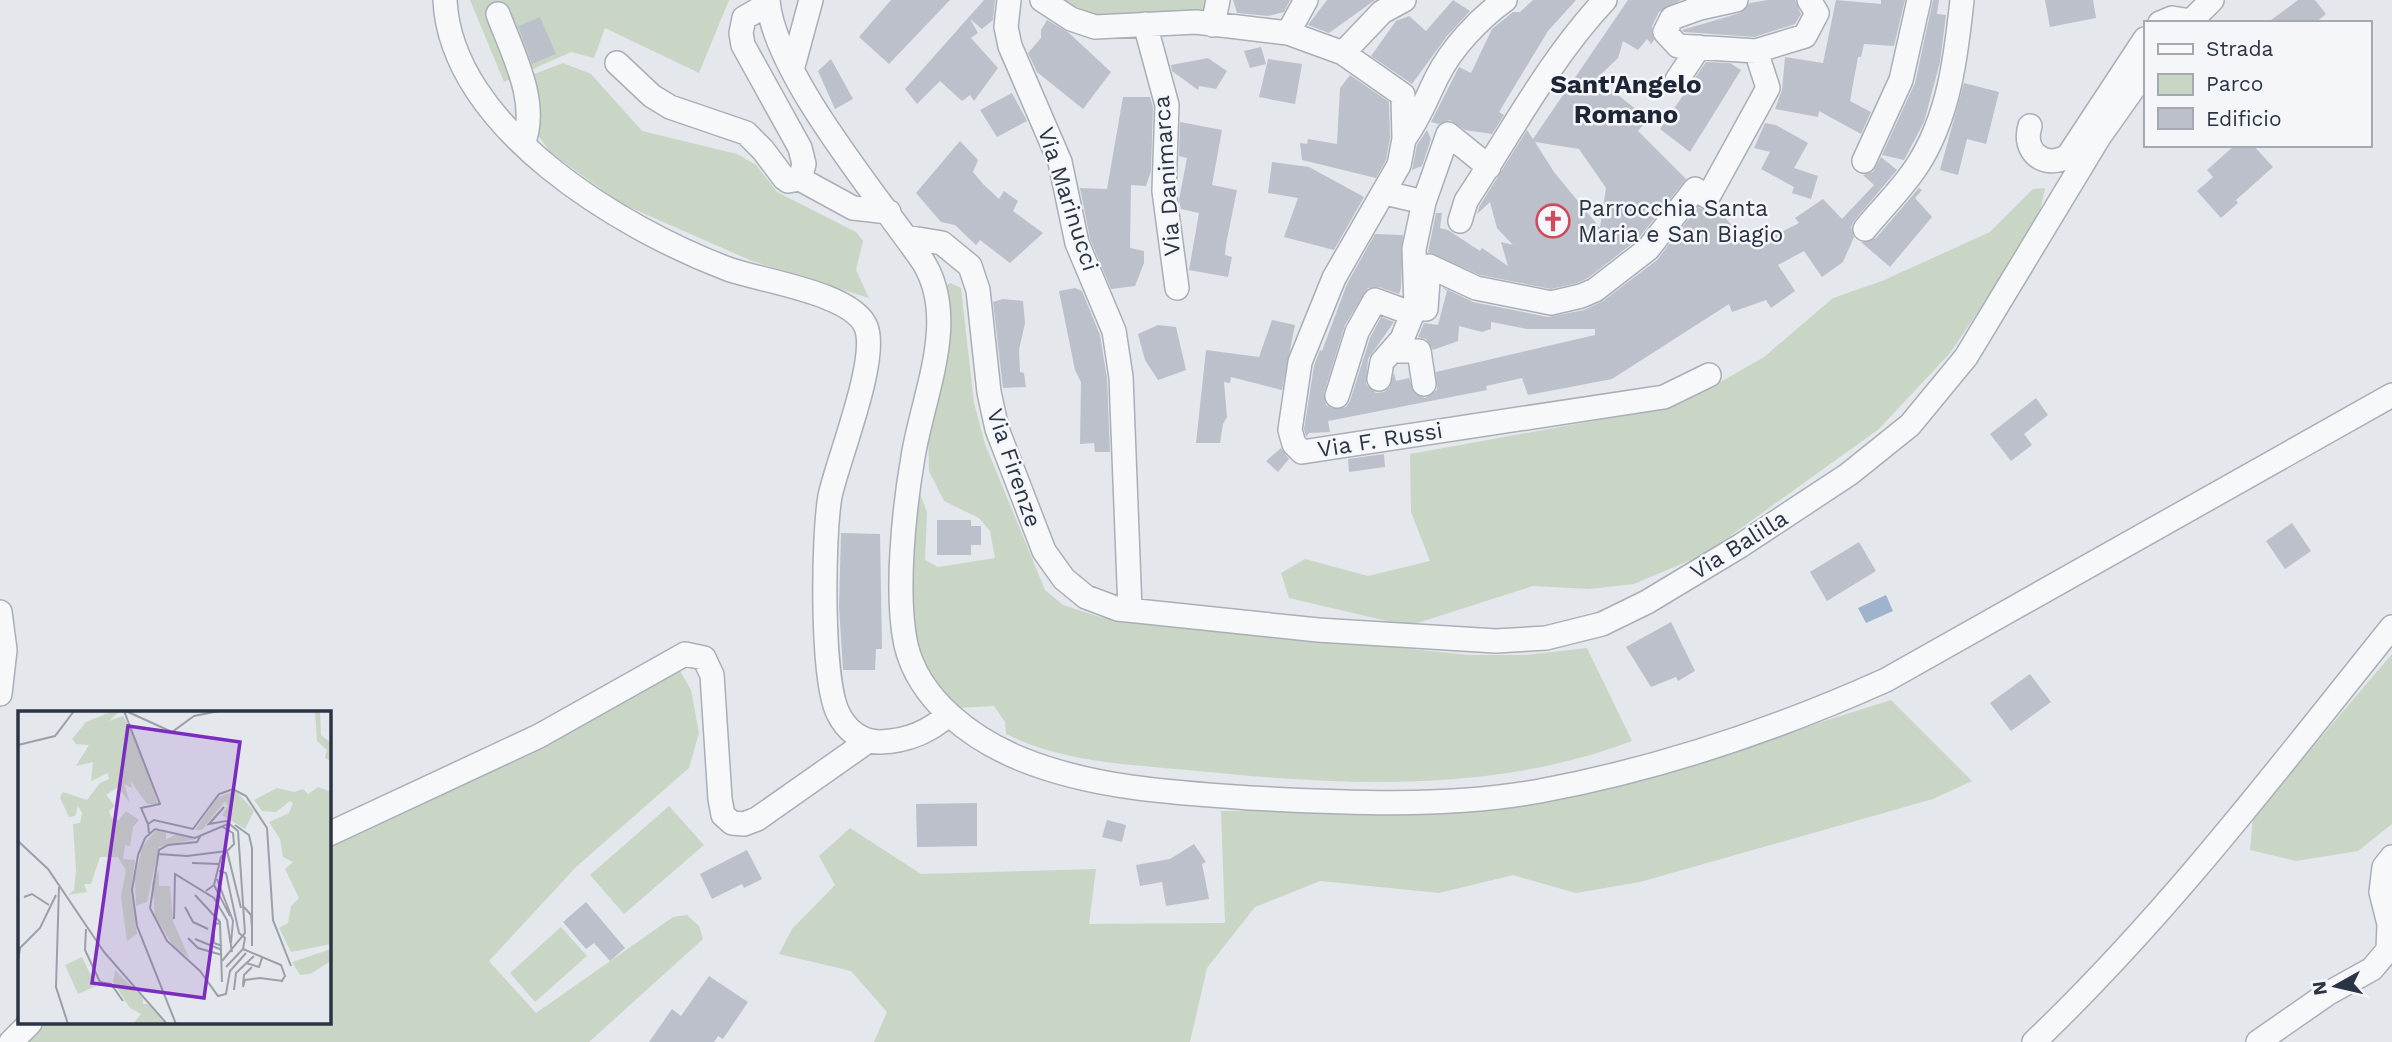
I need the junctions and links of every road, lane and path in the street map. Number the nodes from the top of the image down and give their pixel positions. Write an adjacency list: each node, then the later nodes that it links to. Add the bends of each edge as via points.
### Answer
1 (811, 0): 29 (street)
2 (1009, 0): 52 (street, Via Marinucci, via 1006,27 1010,46 1060,162 1077,243 1116,339)
3 (1042, 0): 21 (street, via 1088,25)
4 (1218, 0): 22 (street)
5 (1306, 0): 23 (street)
6 (1404, 0): 27 (street, via 1382,12)
7 (1505, 0): 33 (street, via 1461,41 1438,75 1421,116)
8 (1605, 0): 36 (street, via 1538,85)
9 (1737, 0): 16 (street)
10 (1809, 0): 26 (street, via 1817,13 1805,36)
11 (1919, 0): 35 (street, via 1901,80)
12 (1962, 0): 42 (street, via 1948,91 1933,138 1912,173)
13 (2212, 0): 20 (street)
14 (768, 2): 29 (street, via 776,37); 37 (street, via 744,18 741,40 800,148 804,164)
15 (448, 3): 34 (street, via 453,40 469,77)
16 (1699, 4): 25 (street, via 1672,18 1665,32 1678,46)
17 (498, 14): 34 (street, via 524,88 528,117)
18 (2165, 21): 19 (street)
19 (2186, 21)
20 (2191, 21)
21 (1145, 24): 22 (street); 44 (street, Via Danimarca, via 1167,105 1164,191)
22 (1213, 25): 23 (street)
23 (1288, 33): 27 (street)
24 (2144, 41): 32 (street, via 2068,156 2052,162 2037,156 2028,142)
25 (1699, 47): 26 (street); 31 (street)
26 (1756, 51): 45 (street, via 1769,88 1708,197 1695,189 1648,250 1595,289 1551,303 1476,288 1429,265 1426,309)
27 (1343, 53): 33 (street, via 1402,95)
28 (617, 63): 37 (street, via 670,107 746,133 784,178)
29 (792, 70): 40 (street)
30 (2144, 73): 52 (street, Via Balilla, via 2095,143 1966,357 1920,415 1838,481 1623,615 1568,634 1496,641 1348,633)
31 (1677, 80)
32 (2030, 126)
33 (1404, 138): 38 (street, Via F. Russi, via 1399,165)
34 (523, 144): 57 (street, via 575,189 620,217 727,268 826,298 863,321 869,352 831,494 825,552 830,690 845,726)
35 (1864, 161)
36 (1489, 167): 39 (street, via 1448,134); 41 (street, via 1466,201)
37 (800, 179): 40 (street, via 853,208)
38 (1385, 193): 39 (street); 47 (street, Via F. Russi, via 1334,278 1300,362 1290,430 1302,452 1664,397)
39 (1424, 202): 45 (street, via 1414,249)
40 (889, 212): 43 (street)
41 (1460, 221)
42 (1865, 229)
43 (906, 236): 52 (street, Via Firenze, via 942,243 958,253 973,273 993,414 1045,551 1078,591 1107,607); 56 (street, via 935,282 940,318 910,477 903,622 913,665)
44 (1177, 288)
45 (1415, 309): 46 (street); 51 (street, via 1375,300 1357,332)
46 (1394, 351): 48 (street, via 1382,362); 49 (street, via 1419,351)
47 (1709, 375)
48 (1379, 379)
49 (1424, 384)
50 (2392, 395): 56 (street, via 1886,680 1746,734 1574,783 1496,797 1430,802 1295,800 1172,791 1086,779 1033,764 993,746)
51 (1337, 396)
52 (1130, 610)
53 (0, 612): 55 (street, via 5,650)
54 (2392, 627): 62 (street, via 2198,869 2113,964)
55 (0, 694)
56 (949, 714): 57 (street, via 916,736)
57 (868, 741): 58 (street, via 757,819 732,823 723,815 720,799 712,675 704,658 685,654 539,736)
58 (331, 833)
59 (2392, 857): 63 (street, via 2384,867 2381,892 2389,924 2388,950 2372,970 2327,994)
60 (29, 1024): 61 (street)
61 (11, 1042)
62 (2034, 1042)
63 (2258, 1042)

